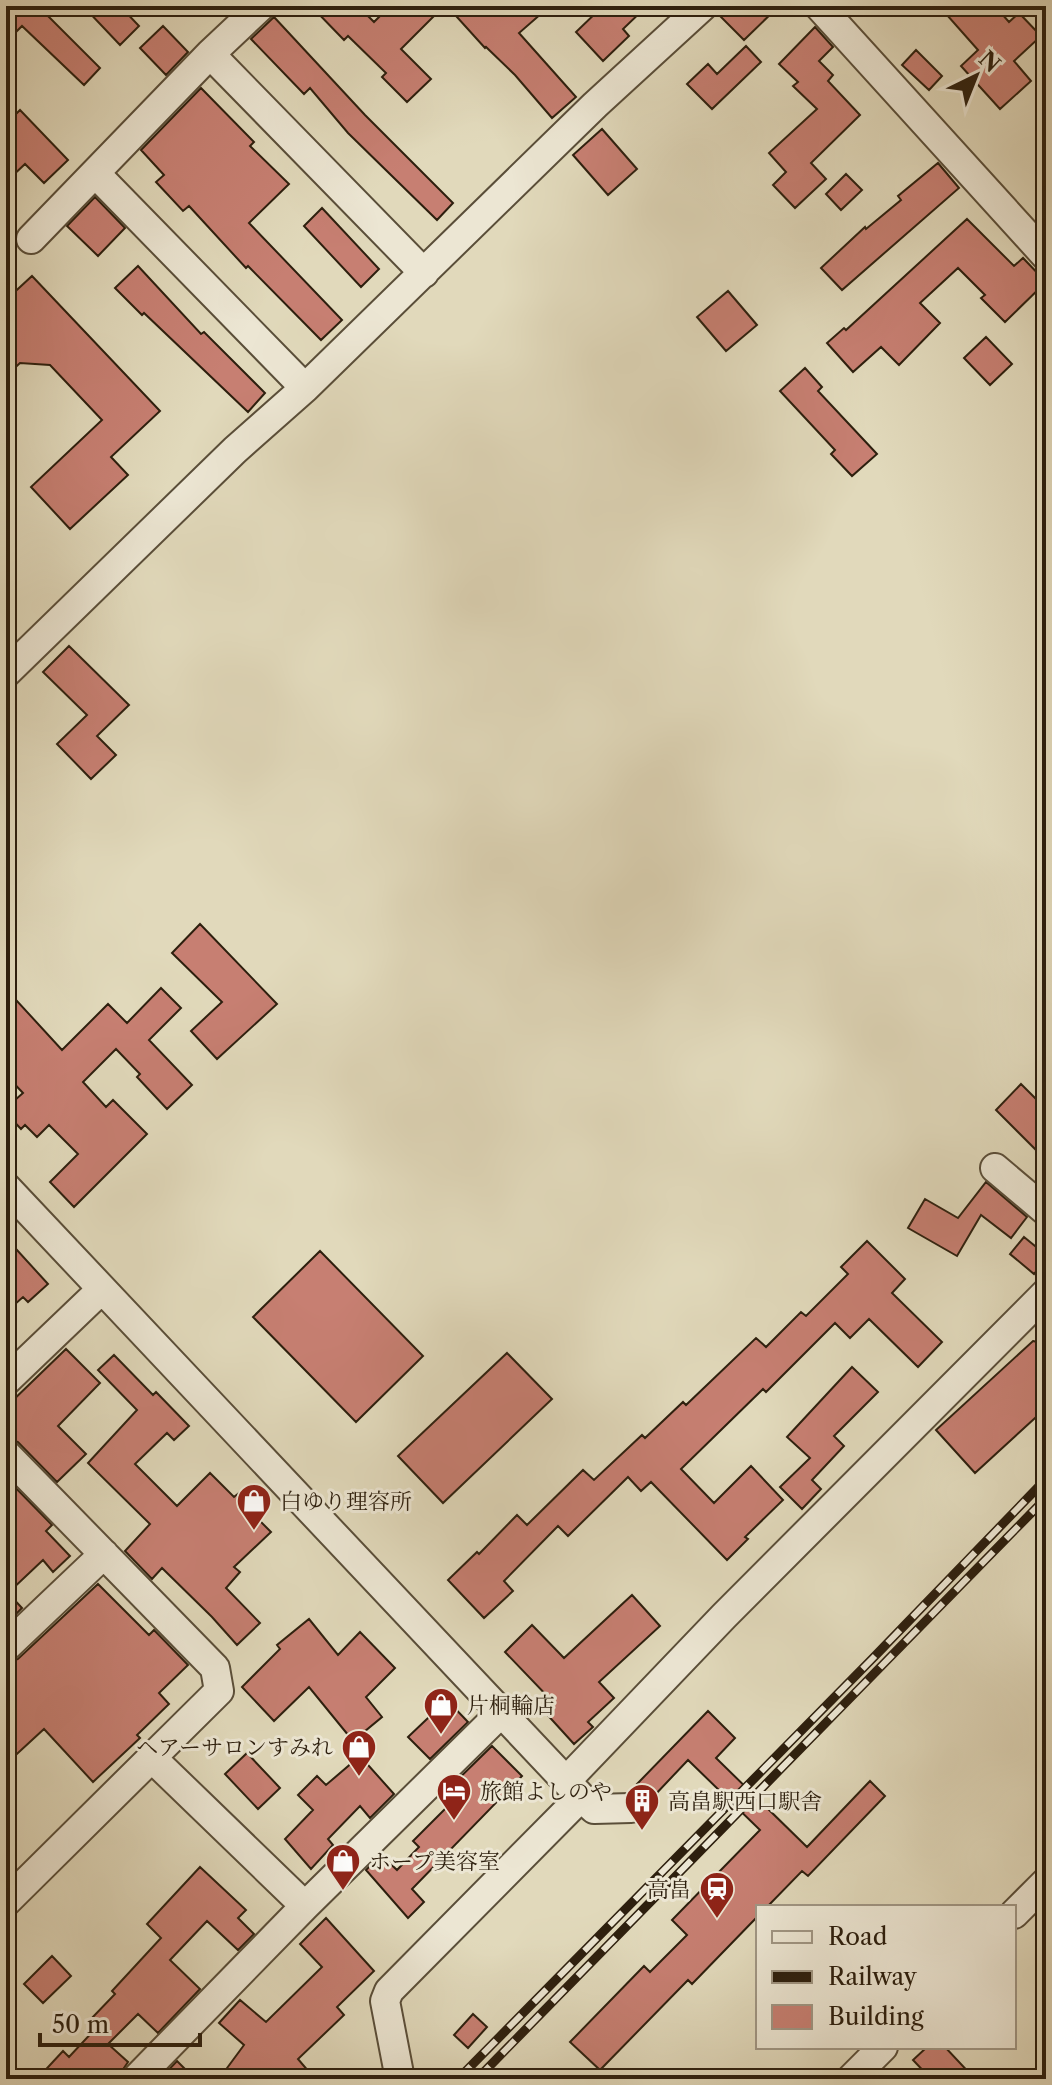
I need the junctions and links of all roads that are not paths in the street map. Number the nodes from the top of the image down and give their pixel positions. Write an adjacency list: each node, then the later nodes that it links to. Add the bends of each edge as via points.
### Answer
1 (261, 6): 4 (street)
2 (703, 6): 8 (street)
3 (819, 6): 7 (street)
4 (210, 54): 5 (street); 8 (street)
5 (95, 173): 6 (street); 9 (street)
6 (31, 239)
7 (1046, 256)
8 (424, 273): 9 (street)
9 (305, 388): 10 (street)
10 (6, 673)
11 (995, 1168): 13 (street)
12 (6, 1187): 14 (street)
13 (1046, 1211)
14 (102, 1289): 16 (street); 20 (street)
15 (1046, 1293): 22 (street, via 735,1605)
16 (6, 1381)
17 (6, 1454): 18 (street)
18 (104, 1554): 19 (street); 21 (street, via 215,1668 219,1691)
19 (6, 1647)
20 (502, 1712): 22 (street); 26 (street)
21 (153, 1759): 25 (street); 26 (street)
22 (574, 1789): 23 (street, via 594,1809); 30 (street, via 389,1991 385,2001)
23 (631, 1808)
24 (1046, 1882): 27 (street)
25 (6, 1902)
26 (305, 1906): 29 (street)
27 (1016, 1912)
28 (881, 2049): 31 (street)
29 (136, 2079)
30 (400, 2079)
31 (851, 2079)

